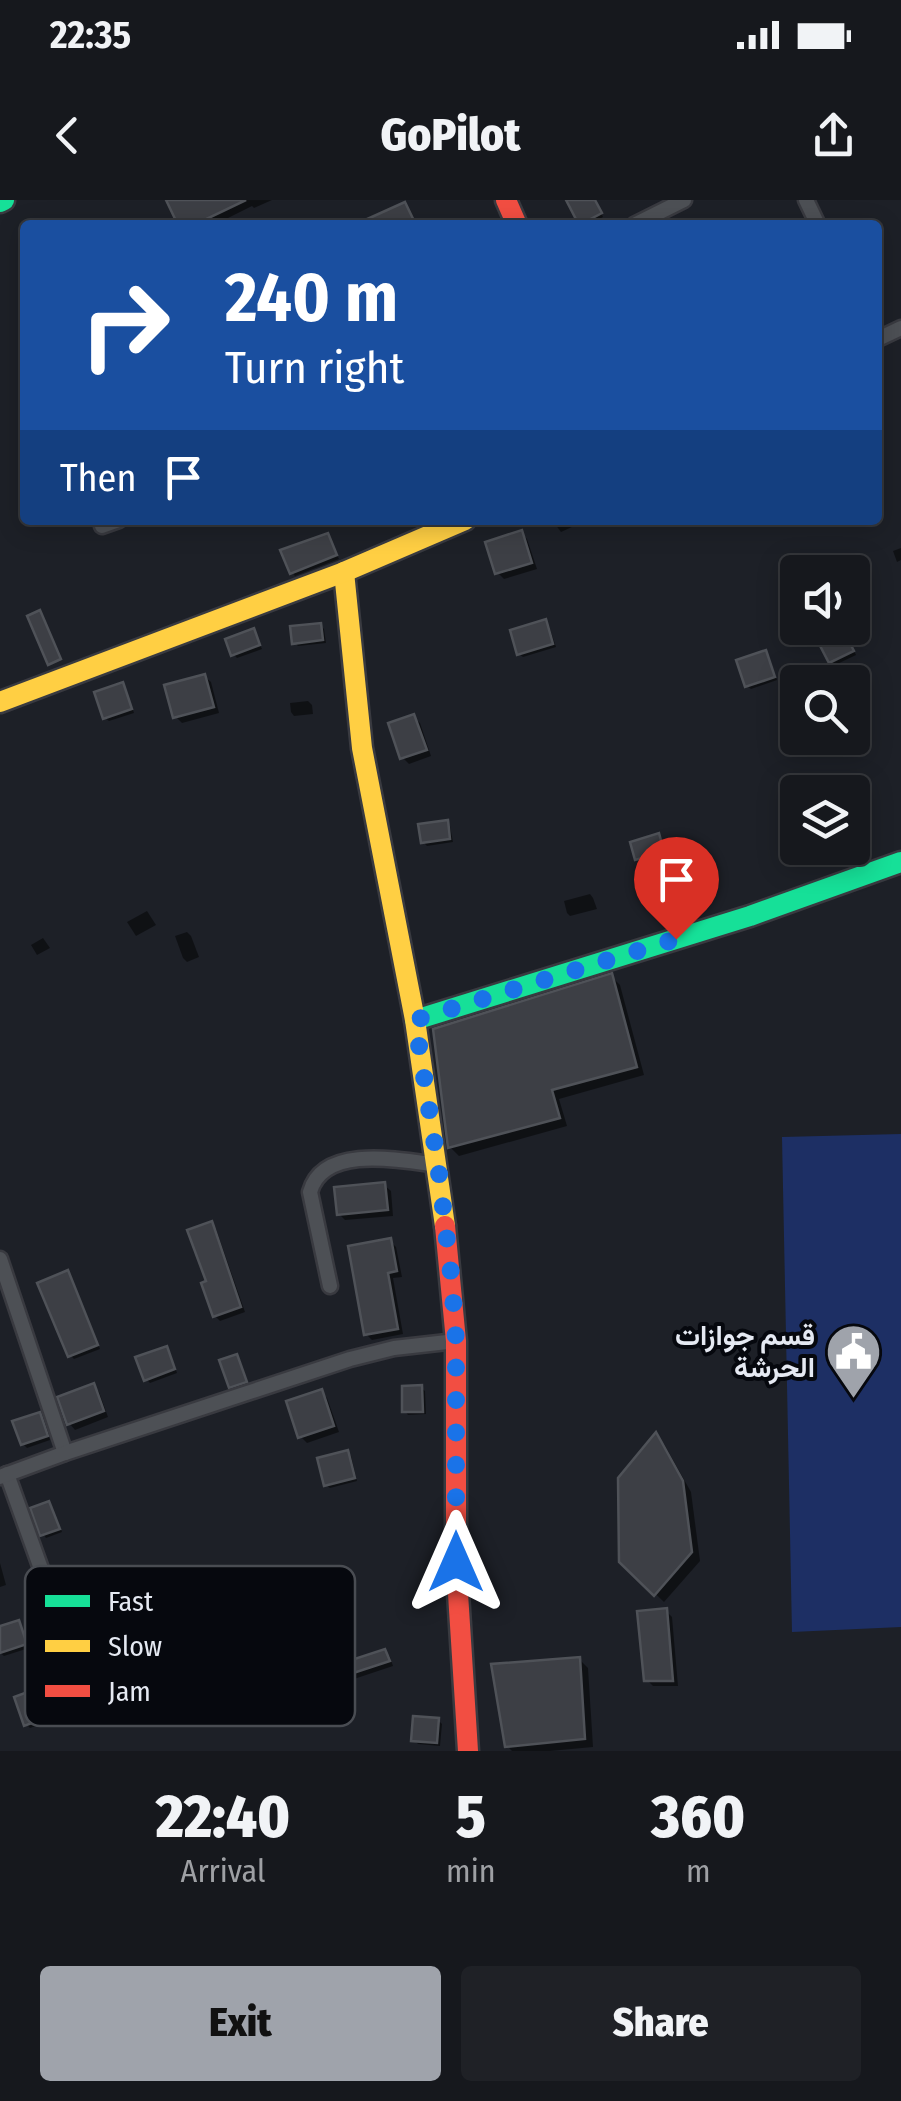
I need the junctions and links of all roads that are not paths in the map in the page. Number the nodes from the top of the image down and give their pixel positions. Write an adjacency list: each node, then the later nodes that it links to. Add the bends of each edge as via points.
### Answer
1 (684, 200): 2 (street)
2 (644, 220)
3 (105, 525): 5 (street)
4 (453, 525): 6 (street)
5 (102, 526)
6 (344, 572): 7 (street); 9 (street, via 362,748)
7 (0, 702)
8 (901, 862): 9 (street)
9 (415, 1020): 10 (street)
10 (438, 1165): 12 (street, via 357,1159 314,1179 310,1192); 13 (street)
11 (0, 1259): 14 (street)
12 (330, 1286)
13 (456, 1341): 14 (street, via 350,1358); 17 (street, via 456,1562)
14 (66, 1453): 15 (street)
15 (4, 1476): 16 (street)
16 (38, 1566)
17 (468, 1751)

